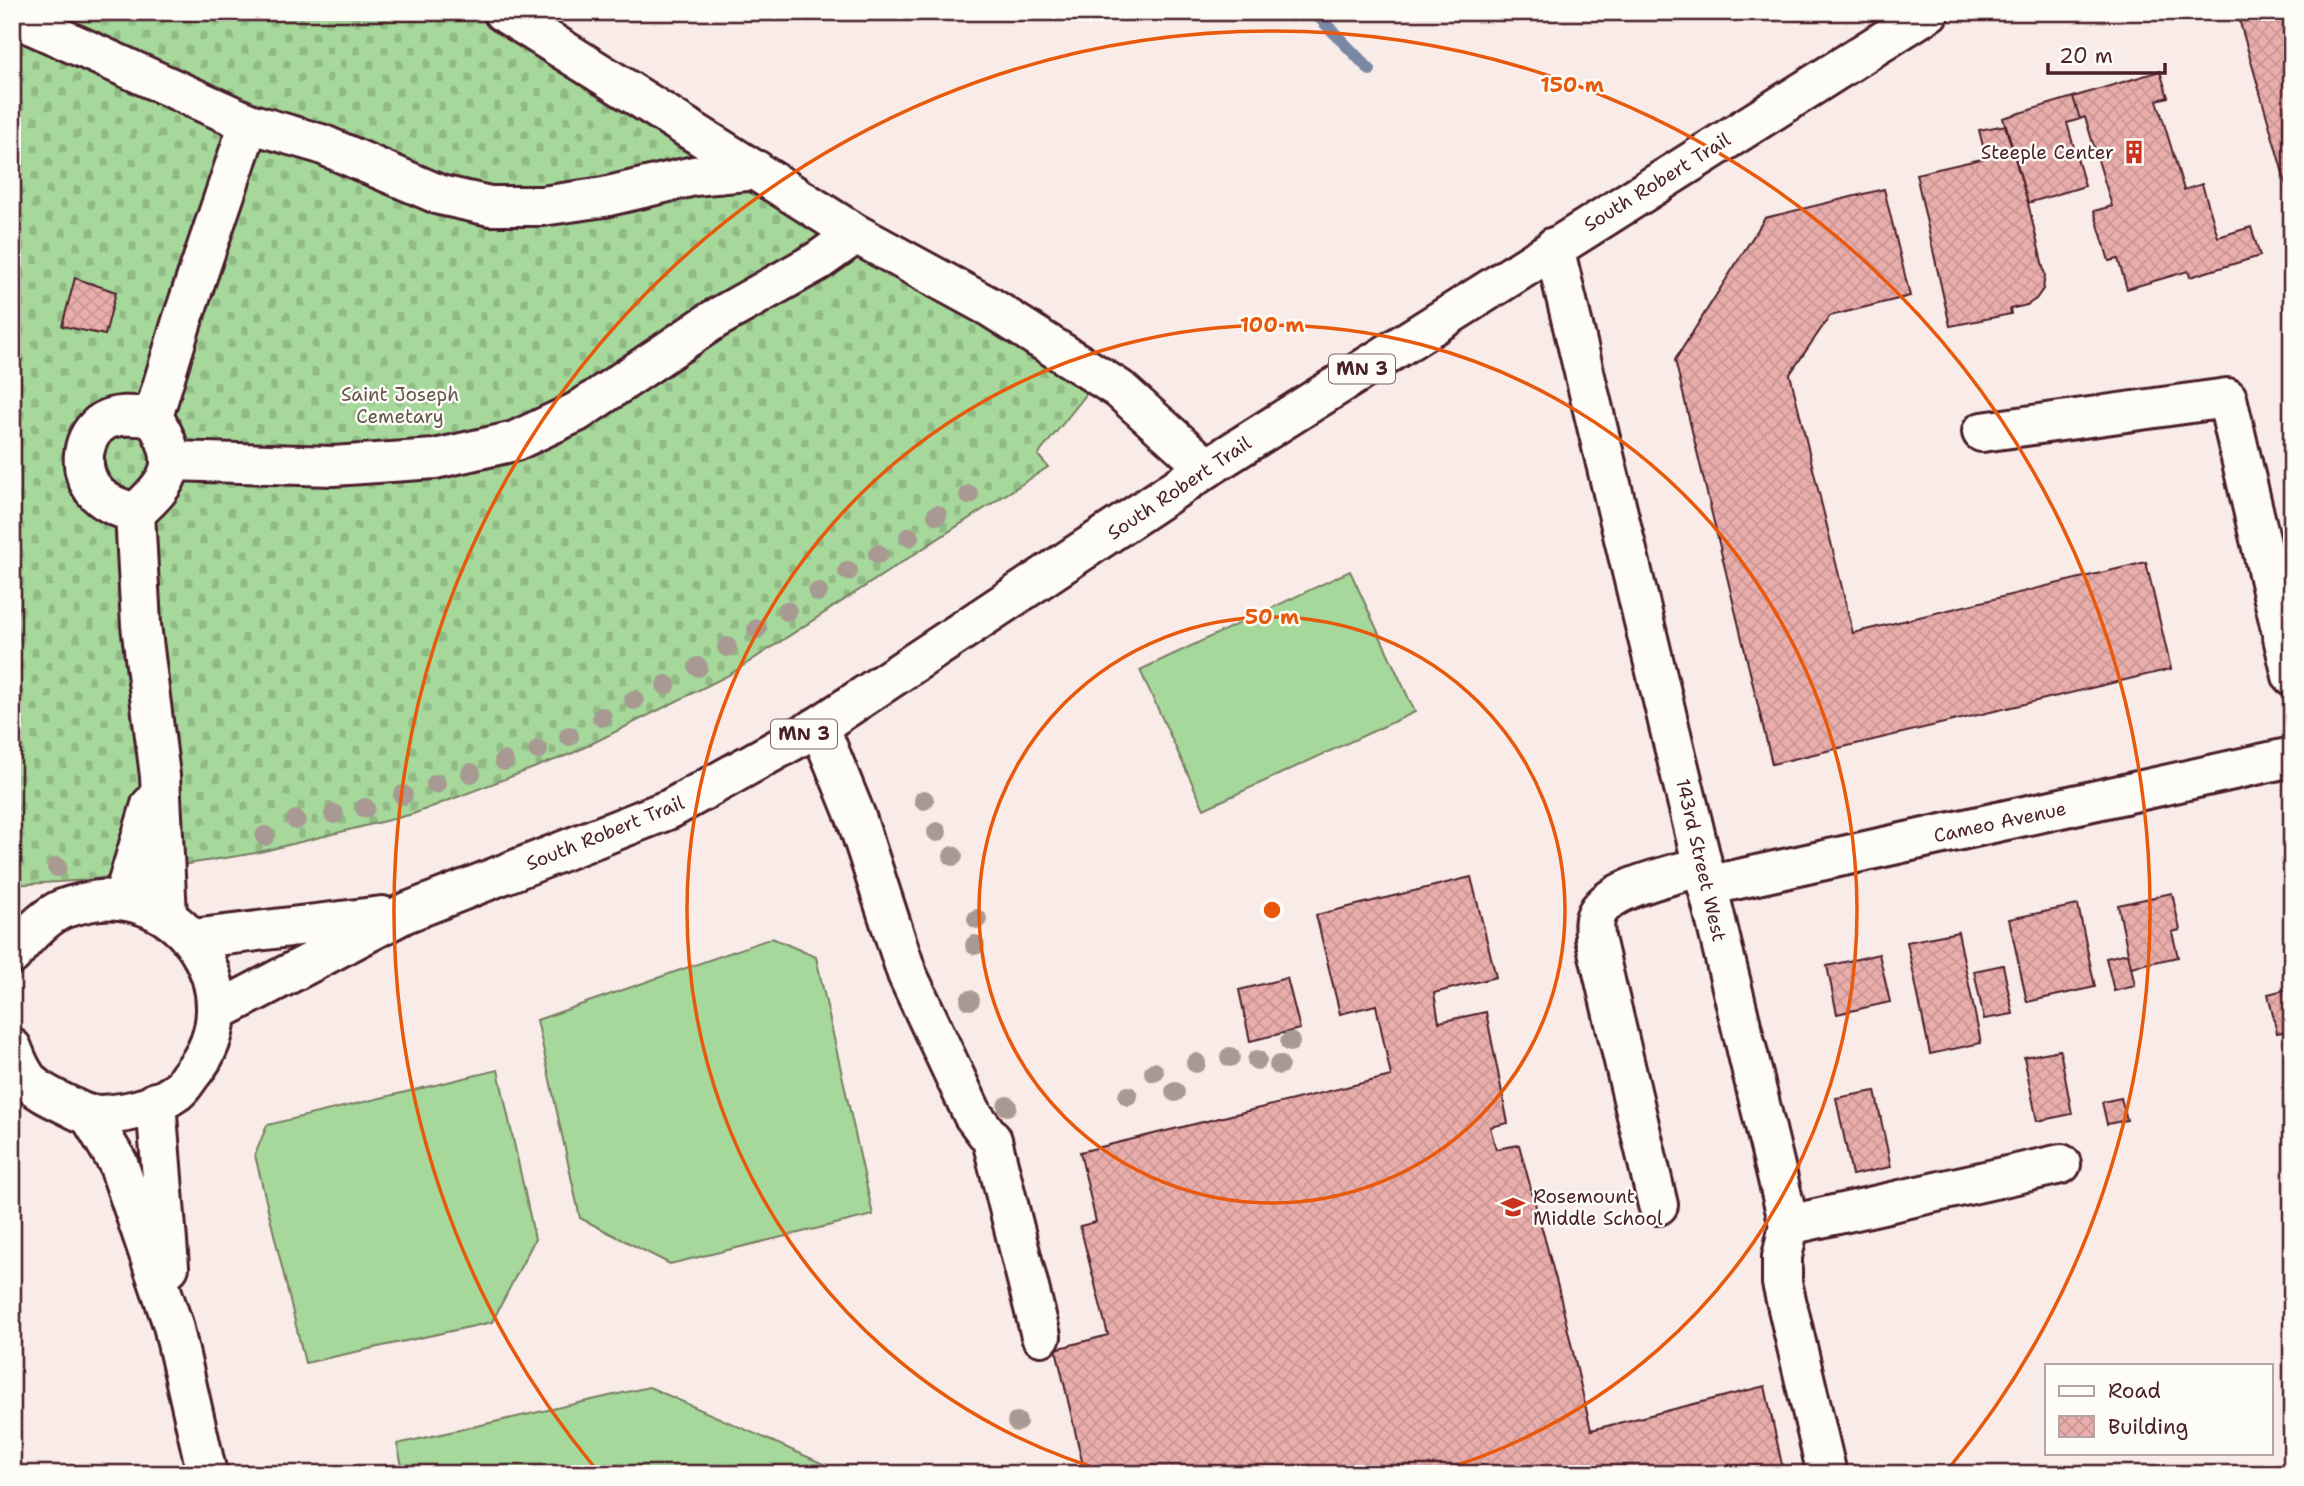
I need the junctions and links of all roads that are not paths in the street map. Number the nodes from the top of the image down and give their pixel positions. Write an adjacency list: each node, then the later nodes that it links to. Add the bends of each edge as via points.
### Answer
1 (503, 12): 5 (main road)
2 (1929, 12): 7 (main road, South Robert Trail / MN 3)
3 (12, 16): 4 (main road)
4 (249, 124): 5 (main road, via 321,144 440,195 490,206 542,206 694,176); 8 (main road)
5 (756, 170): 6 (main road)
6 (856, 234): 10 (main road, via 818,261 715,319 577,412 514,441 435,459 333,466); 11 (main road, via 990,307 1119,389)
7 (1554, 247): 11 (main road, South Robert Trail / MN 3); 17 (main road, 143rd Street West)
8 (153, 417): 10 (main road, via 166,438); 12 (main road, via 127,415 105,420 91,432 84,451 83,466 93,489 112,506)
9 (1982, 432): 13 (main road, via 2227,398)
10 (172, 461): 12 (main road, via 158,492)
11 (1207, 468): 14 (main road, South Robert Trail / MN 3)
12 (135, 513): 16 (main road, via 141,625)
13 (2292, 676)
14 (819, 726): 19 (main road, South Robert Trail / MN 3, via 670,809); 30 (main road, via 856,817 906,974 973,1115 992,1140)
15 (2292, 757): 17 (main road, Cameo Avenue)
16 (160, 776): 18 (main road); 20 (main road)
17 (1705, 876): 27 (main road, Cameo Avenue, via 1618,893 1595,917 1595,938); 28 (main road, 143rd Street West)
18 (123, 900): 20 (main road); 21 (main road, via 60,909 35,927)
19 (405, 914): 20 (main road); 22 (main road)
20 (179, 927): 22 (main road, via 208,965)
21 (13, 954)
22 (218, 1011): 24 (main road, via 200,1063 176,1093)
23 (12, 1048): 25 (main road, via 19,1068 36,1090)
24 (156, 1102): 25 (main road, via 132,1113); 29 (main road)
25 (90, 1116): 29 (main road, via 118,1163)
26 (2061, 1164): 28 (main road)
27 (1658, 1205)
28 (1789, 1225): 32 (main road, 143rd Street West, via 1782,1283)
29 (173, 1325): 31 (main road)
30 (1041, 1336)
31 (207, 1474)
32 (1827, 1474)

